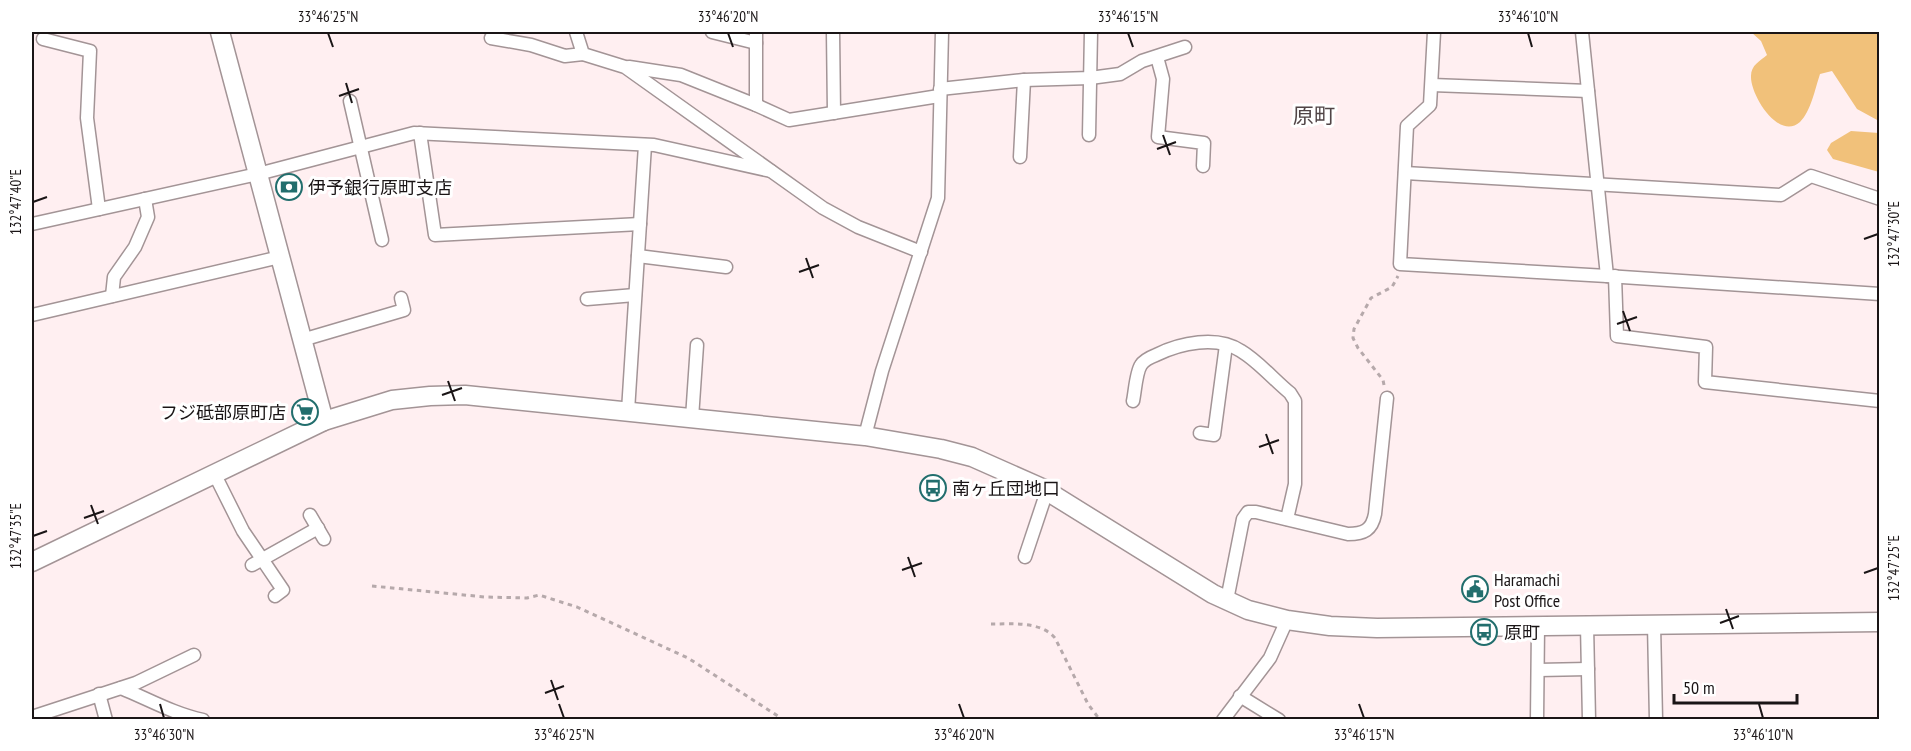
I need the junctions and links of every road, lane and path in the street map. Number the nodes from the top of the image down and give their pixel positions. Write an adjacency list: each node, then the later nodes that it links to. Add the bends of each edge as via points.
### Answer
1 (220, 32): 32 (street)
2 (576, 32): 13 (street)
3 (712, 32): 10 (street)
4 (833, 32): 23 (street)
5 (942, 32): 20 (street)
6 (1091, 32): 16 (street)
7 (1434, 32): 18 (street)
8 (1582, 32): 19 (street)
9 (491, 38): 13 (street, via 565,56)
10 (756, 38): 22 (street)
11 (43, 39): 36 (street, via 90,51 87,118)
12 (1185, 47): 14 (street)
13 (583, 54): 15 (street)
14 (1157, 57): 16 (street, via 1120,74); 29 (street, via 1162,79 1158,137 1204,143)
15 (625, 67): 22 (street, via 681,75); 30 (street)
16 (1090, 78): 17 (street); 25 (street)
17 (1024, 80): 20 (street); 28 (street)
18 (1432, 85): 19 (street); 31 (street, via 1431,105 1407,126)
19 (1588, 91): 33 (street)
20 (940, 92): 23 (street); 40 (street, via 938,198)
21 (350, 101): 27 (street)
22 (756, 105): 23 (street, via 789,120)
23 (834, 113)
24 (420, 133): 26 (street); 27 (street); 38 (street, via 435,235)
25 (1089, 135)
26 (645, 145): 30 (street); 38 (street)
27 (361, 147): 32 (street); 39 (street)
28 (1020, 157)
29 (1203, 166)
30 (771, 171): 40 (street, via 858,227)
31 (1405, 173): 33 (street); 44 (street, via 1400,264)
32 (258, 174): 34 (street); 42 (street)
33 (1598, 186): 35 (street, via 1780,195 1811,176); 44 (street)
34 (145, 199): 36 (street); 48 (street, via 148,217 135,247 114,277)
35 (1880, 199)
36 (99, 210): 37 (street)
37 (32, 224)
38 (640, 224): 41 (street)
39 (382, 240)
40 (921, 252): 62 (street)
41 (638, 256): 43 (street); 47 (street)
42 (280, 257): 48 (street); 52 (street)
43 (726, 267)
44 (1611, 276): 46 (street); 57 (street, via 1617,336 1706,347 1705,382)
45 (1398, 277): 55 (path, via 1392,287 1371,298 1353,338 1383,380)
46 (1880, 294)
47 (635, 295): 50 (street); 58 (street)
48 (112, 296): 51 (street)
49 (401, 298): 52 (street, via 404,310)
50 (587, 299)
51 (32, 315)
52 (302, 340): 60 (street)
53 (697, 345): 59 (street)
54 (1227, 345): 56 (street, via 1188,344 1148,358 1140,365); 61 (street, via 1214,435); 66 (street, via 1241,351 1295,401 1295,484)
55 (1387, 398): 66 (street, via 1375,514 1368,530 1348,534)
56 (1133, 401)
57 (1880, 401)
58 (628, 411): 59 (street); 60 (street, via 476,396 430,396 392,400)
59 (692, 418): 62 (street)
60 (324, 422): 63 (street)
61 (1200, 433)
62 (865, 436): 64 (street, via 972,457)
63 (214, 473): 70 (street); 71 (street)
64 (1047, 490): 69 (street); 74 (street)
65 (310, 514): 67 (street)
66 (1287, 519): 74 (street, via 1248,512 1243,519)
67 (318, 528): 68 (street); 71 (street)
68 (324, 539)
69 (1025, 557)
70 (32, 561)
71 (257, 562): 73 (street, via 283,590)
72 (372, 586): 90 (path, via 485,597 539,595 578,607 688,658)
73 (274, 596)
74 (1227, 600): 75 (street)
75 (1287, 620): 80 (street, via 1377,628); 86 (street, via 1270,658)
76 (1880, 622): 78 (street)
77 (991, 624): 91 (path, via 1036,627 1050,632)
78 (1654, 624): 79 (street); 96 (street)
79 (1587, 625): 80 (street); 82 (street)
80 (1538, 626): 83 (street)
81 (194, 655): 84 (street)
82 (1588, 669): 83 (street); 95 (street)
83 (1538, 670): 94 (street)
84 (121, 688): 85 (street); 89 (street)
85 (99, 694): 87 (street); 88 (street)
86 (1240, 696): 92 (street); 93 (street)
87 (32, 717)
88 (106, 720)
89 (203, 720)
90 (784, 720)
91 (1100, 720)
92 (1223, 720)
93 (1279, 720)
94 (1537, 720)
95 (1589, 720)
96 (1656, 720)

